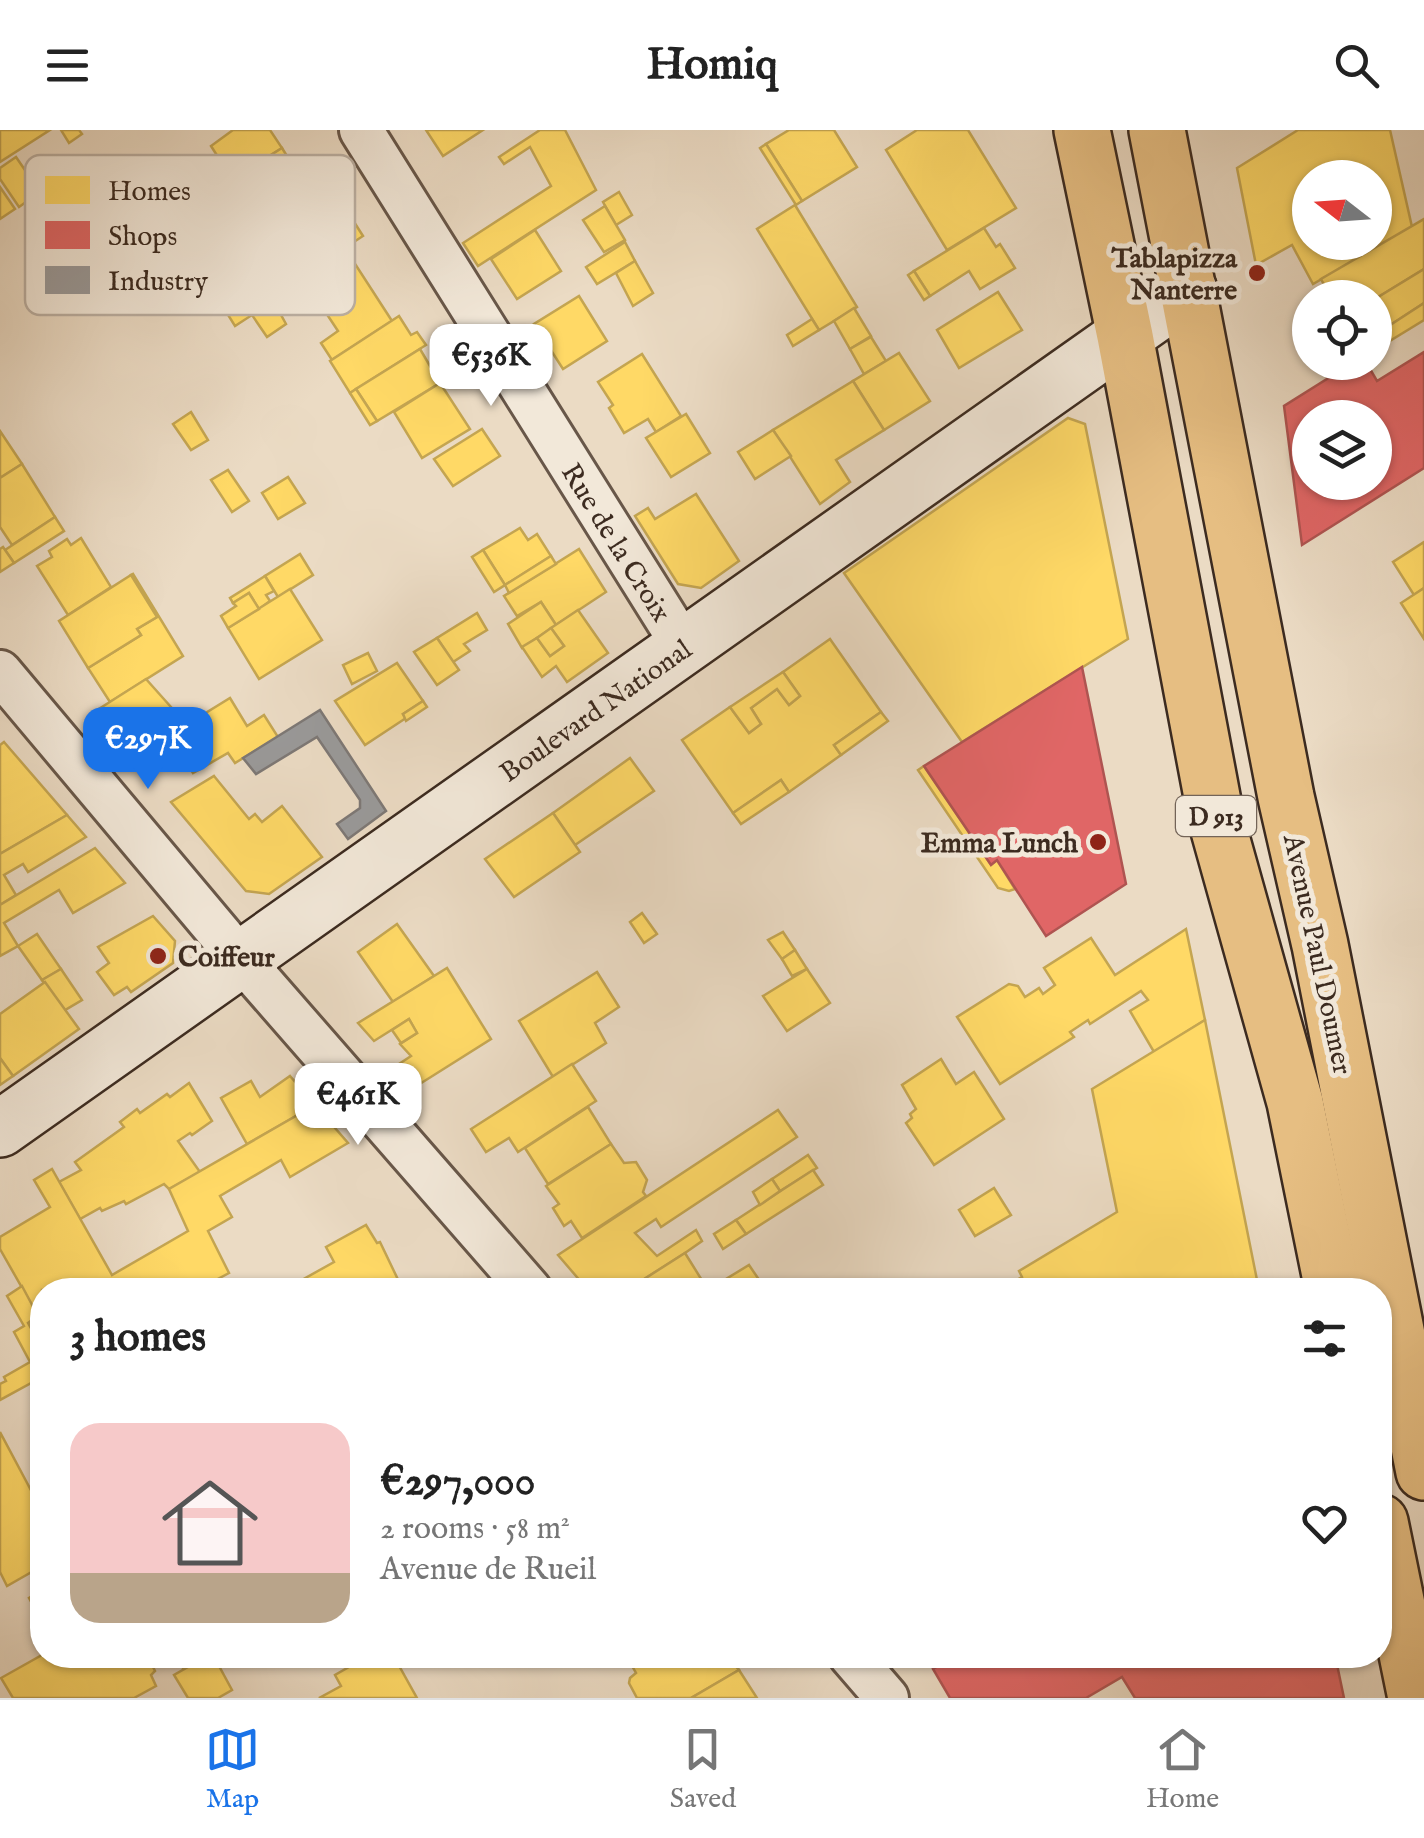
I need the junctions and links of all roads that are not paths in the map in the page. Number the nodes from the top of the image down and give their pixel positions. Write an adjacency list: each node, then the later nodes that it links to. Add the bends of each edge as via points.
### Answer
1 (361, 130): 6 (street, Rue de la Croix)
2 (1082, 130): 5 (main road, D 913)
3 (1157, 130): 4 (main road, D 913)
4 (1189, 290): 5 (main road, Boulevard National); 12 (main road, Avenue Paul Doumer / D 913)
5 (1125, 336): 6 (main road, Boulevard National); 11 (main road, Avenue Paul Doumer / D 913, via 1217,823 1295,1102)
6 (684, 648): 8 (main road, Boulevard National)
7 (0, 672): 8 (street)
8 (240, 959): 9 (main road, Boulevard National); 10 (street)
9 (0, 1129)
10 (519, 1278)
11 (1331, 1278)
12 (1386, 1278)
13 (1392, 1310): 14 (main road, Avenue Paul Doumer / D 913)
14 (1424, 1472)
15 (1392, 1581): 18 (main road)
16 (861, 1668): 17 (street)
17 (887, 1698)
18 (1416, 1698)

